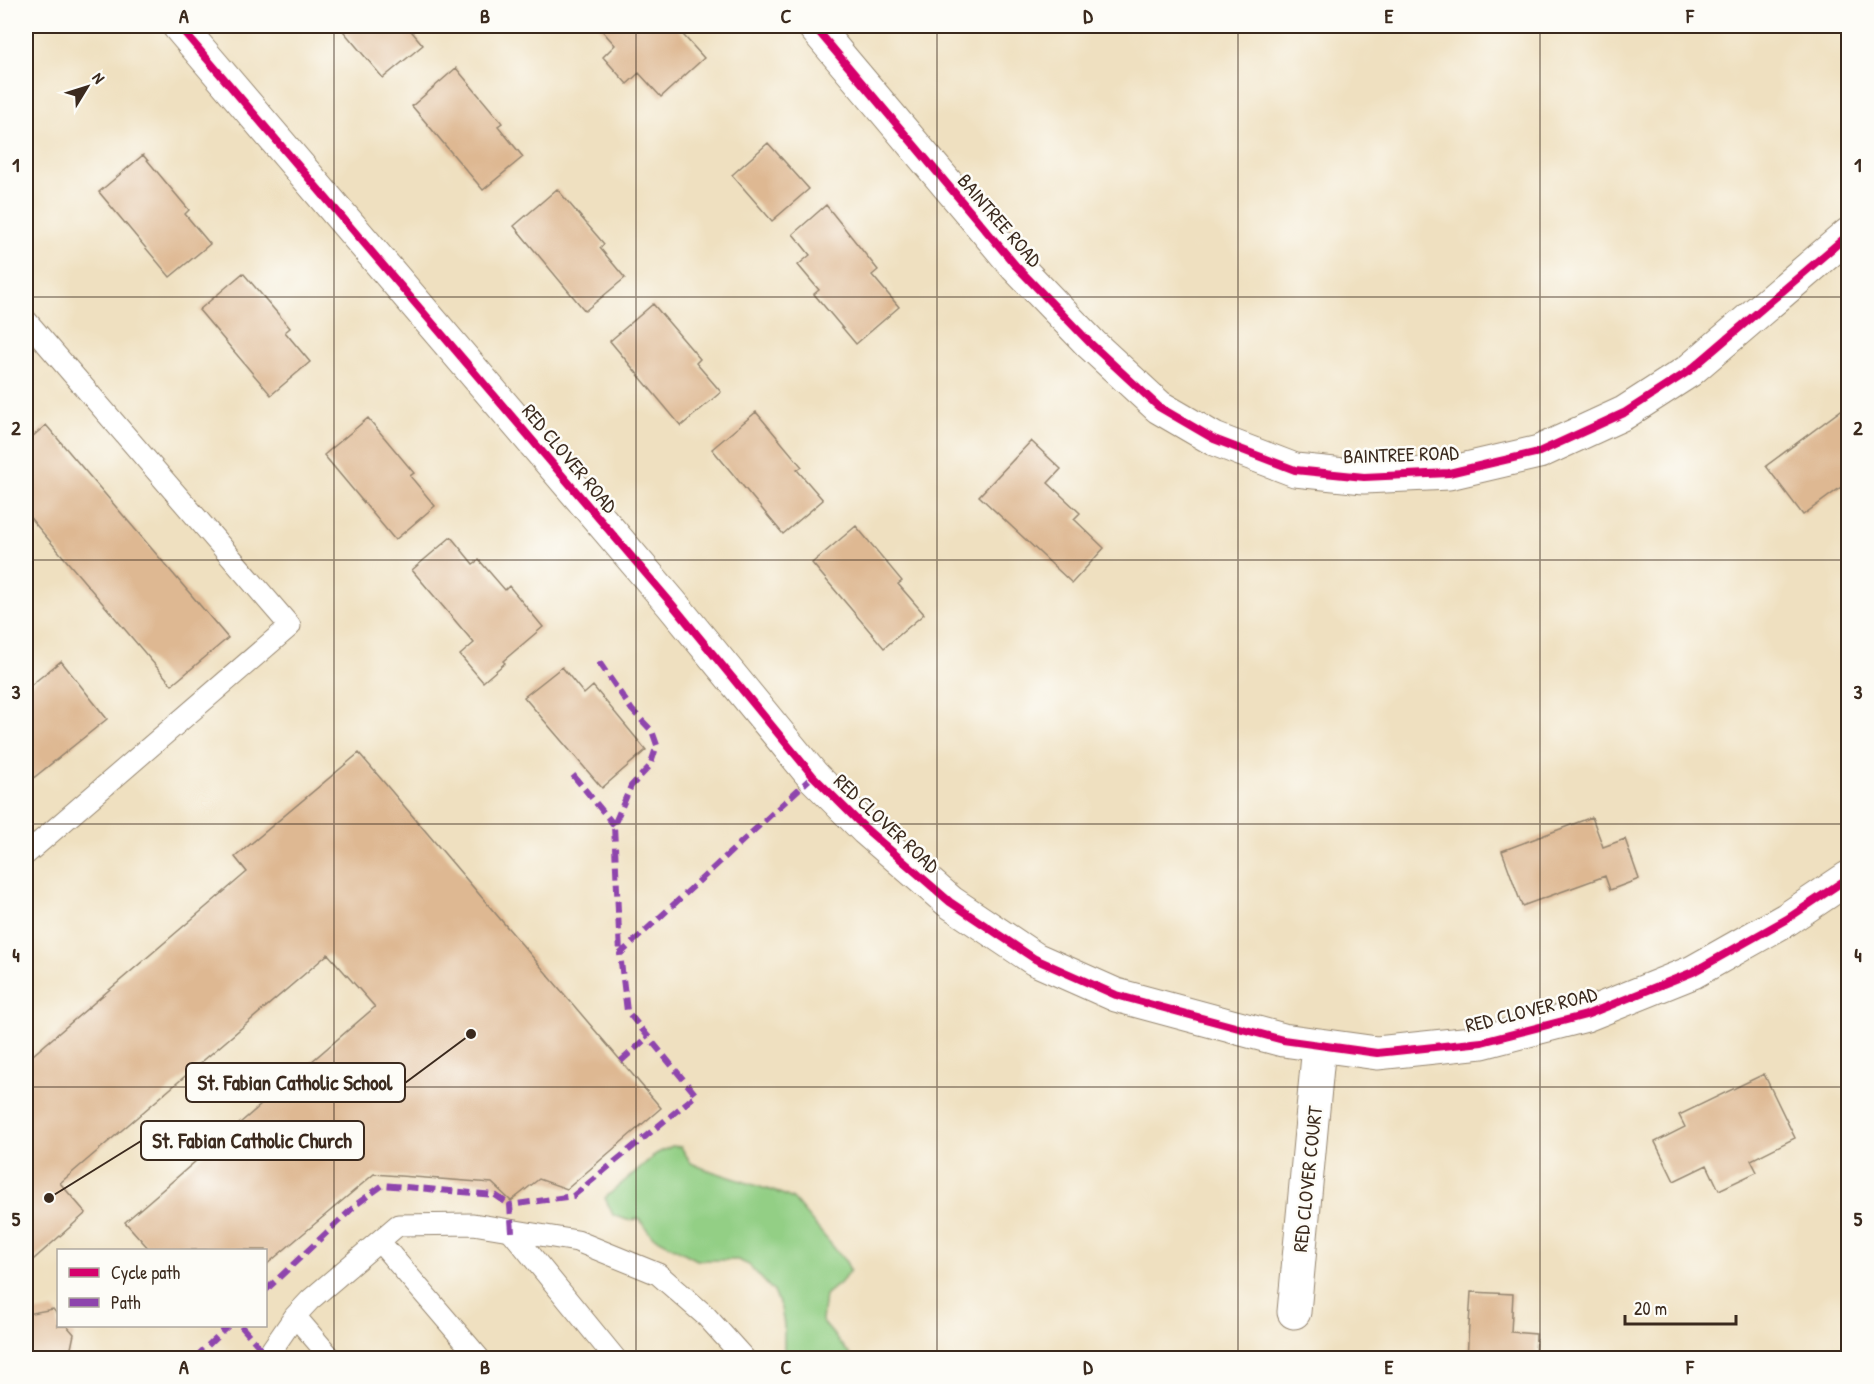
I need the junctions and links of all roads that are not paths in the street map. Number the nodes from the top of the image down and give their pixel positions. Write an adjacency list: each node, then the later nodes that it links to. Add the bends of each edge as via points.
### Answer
1 (179, 26): 7 (street, RED CLOVER ROAD, via 671,603 813,776 866,829 950,902 1035,959 1116,995 1282,1040)
2 (814, 26): 3 (street, BAINTREE ROAD, via 1016,266 1159,407 1214,439 1295,470 1364,477 1449,473 1539,452 1624,413 1689,371)
3 (1848, 235)
4 (26, 320): 5 (lane, via 290,626)
5 (26, 854)
6 (1848, 878): 7 (street, RED CLOVER ROAD, via 1787,919 1693,972 1586,1015 1470,1043 1377,1053)
7 (1319, 1045): 10 (street, RED CLOVER COURT)
8 (512, 1232): 9 (lane, via 473,1224 398,1225); 12 (lane, via 577,1242 658,1274 706,1316); 16 (lane)
9 (379, 1241): 11 (lane); 15 (lane)
10 (1294, 1312)
11 (296, 1316): 13 (lane); 14 (lane)
12 (744, 1358)
13 (266, 1359)
14 (331, 1359)
15 (479, 1359)
16 (615, 1359)

